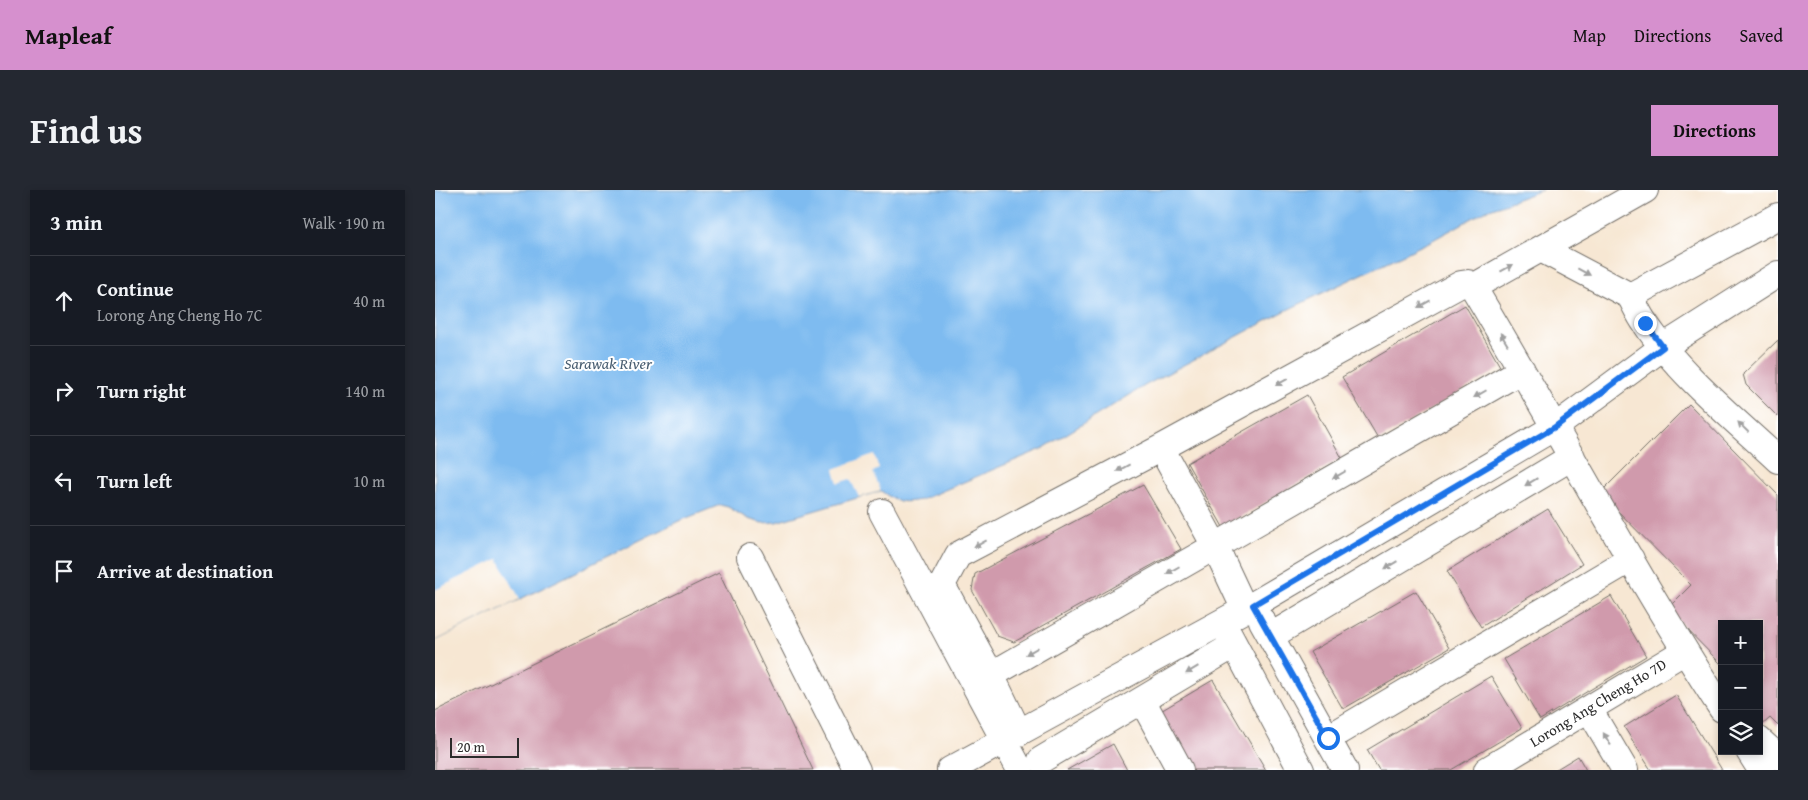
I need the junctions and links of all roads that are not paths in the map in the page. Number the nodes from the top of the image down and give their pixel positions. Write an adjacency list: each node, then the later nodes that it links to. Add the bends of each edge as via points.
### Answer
1 (1645, 190): 3 (street)
2 (1778, 216): 6 (street)
3 (1541, 249): 5 (street, one-way to 3); 6 (street, one-way to 6)
4 (1776, 278): 7 (street)
5 (1473, 287): 8 (street, one-way to 5); 10 (street, one-way to 10, via 1468,283 1461,284)
6 (1630, 296): 7 (street)
7 (1663, 347): 9 (street); 12 (street, one-way to 7, via 1694,381)
8 (1523, 370): 9 (street); 14 (street, one-way to 14)
9 (1555, 427): 11 (street); 17 (street)
10 (1161, 448): 14 (street); 22 (street, one-way to 22, via 958,555 942,585)
11 (1573, 457): 16 (street); 19 (street, one-way to 19)
12 (1778, 460)
13 (881, 512): 26 (street)
14 (1215, 546): 17 (street); 22 (street, one-way to 22)
15 (750, 557): 33 (street)
16 (1631, 559): 21 (street); 27 (street)
17 (1249, 607): 18 (street); 19 (street)
18 (1222, 622): 20 (street); 26 (street)
19 (1271, 636): 27 (street)
20 (1234, 645): 23 (street, one-way to 23); 36 (street)
21 (1685, 651): 24 (street); 25 (street, Lorong Ang Cheng Ho 7D)
22 (991, 675): 26 (street)
23 (1142, 700): 31 (street); 35 (street)
24 (1718, 703)
25 (1589, 709): 32 (street, Lorong Ang Cheng Ho 7D); 38 (street, one-way to 25)
26 (1016, 734): 31 (street); 34 (street)
27 (1328, 738): 37 (street)
28 (1763, 744): 30 (street)
29 (1752, 755): 39 (street)
30 (1778, 757)
31 (1036, 766)
32 (1492, 769)
33 (857, 770)
34 (950, 770)
35 (1180, 770)
36 (1301, 770)
37 (1345, 770)
38 (1625, 770)
39 (1761, 770)

